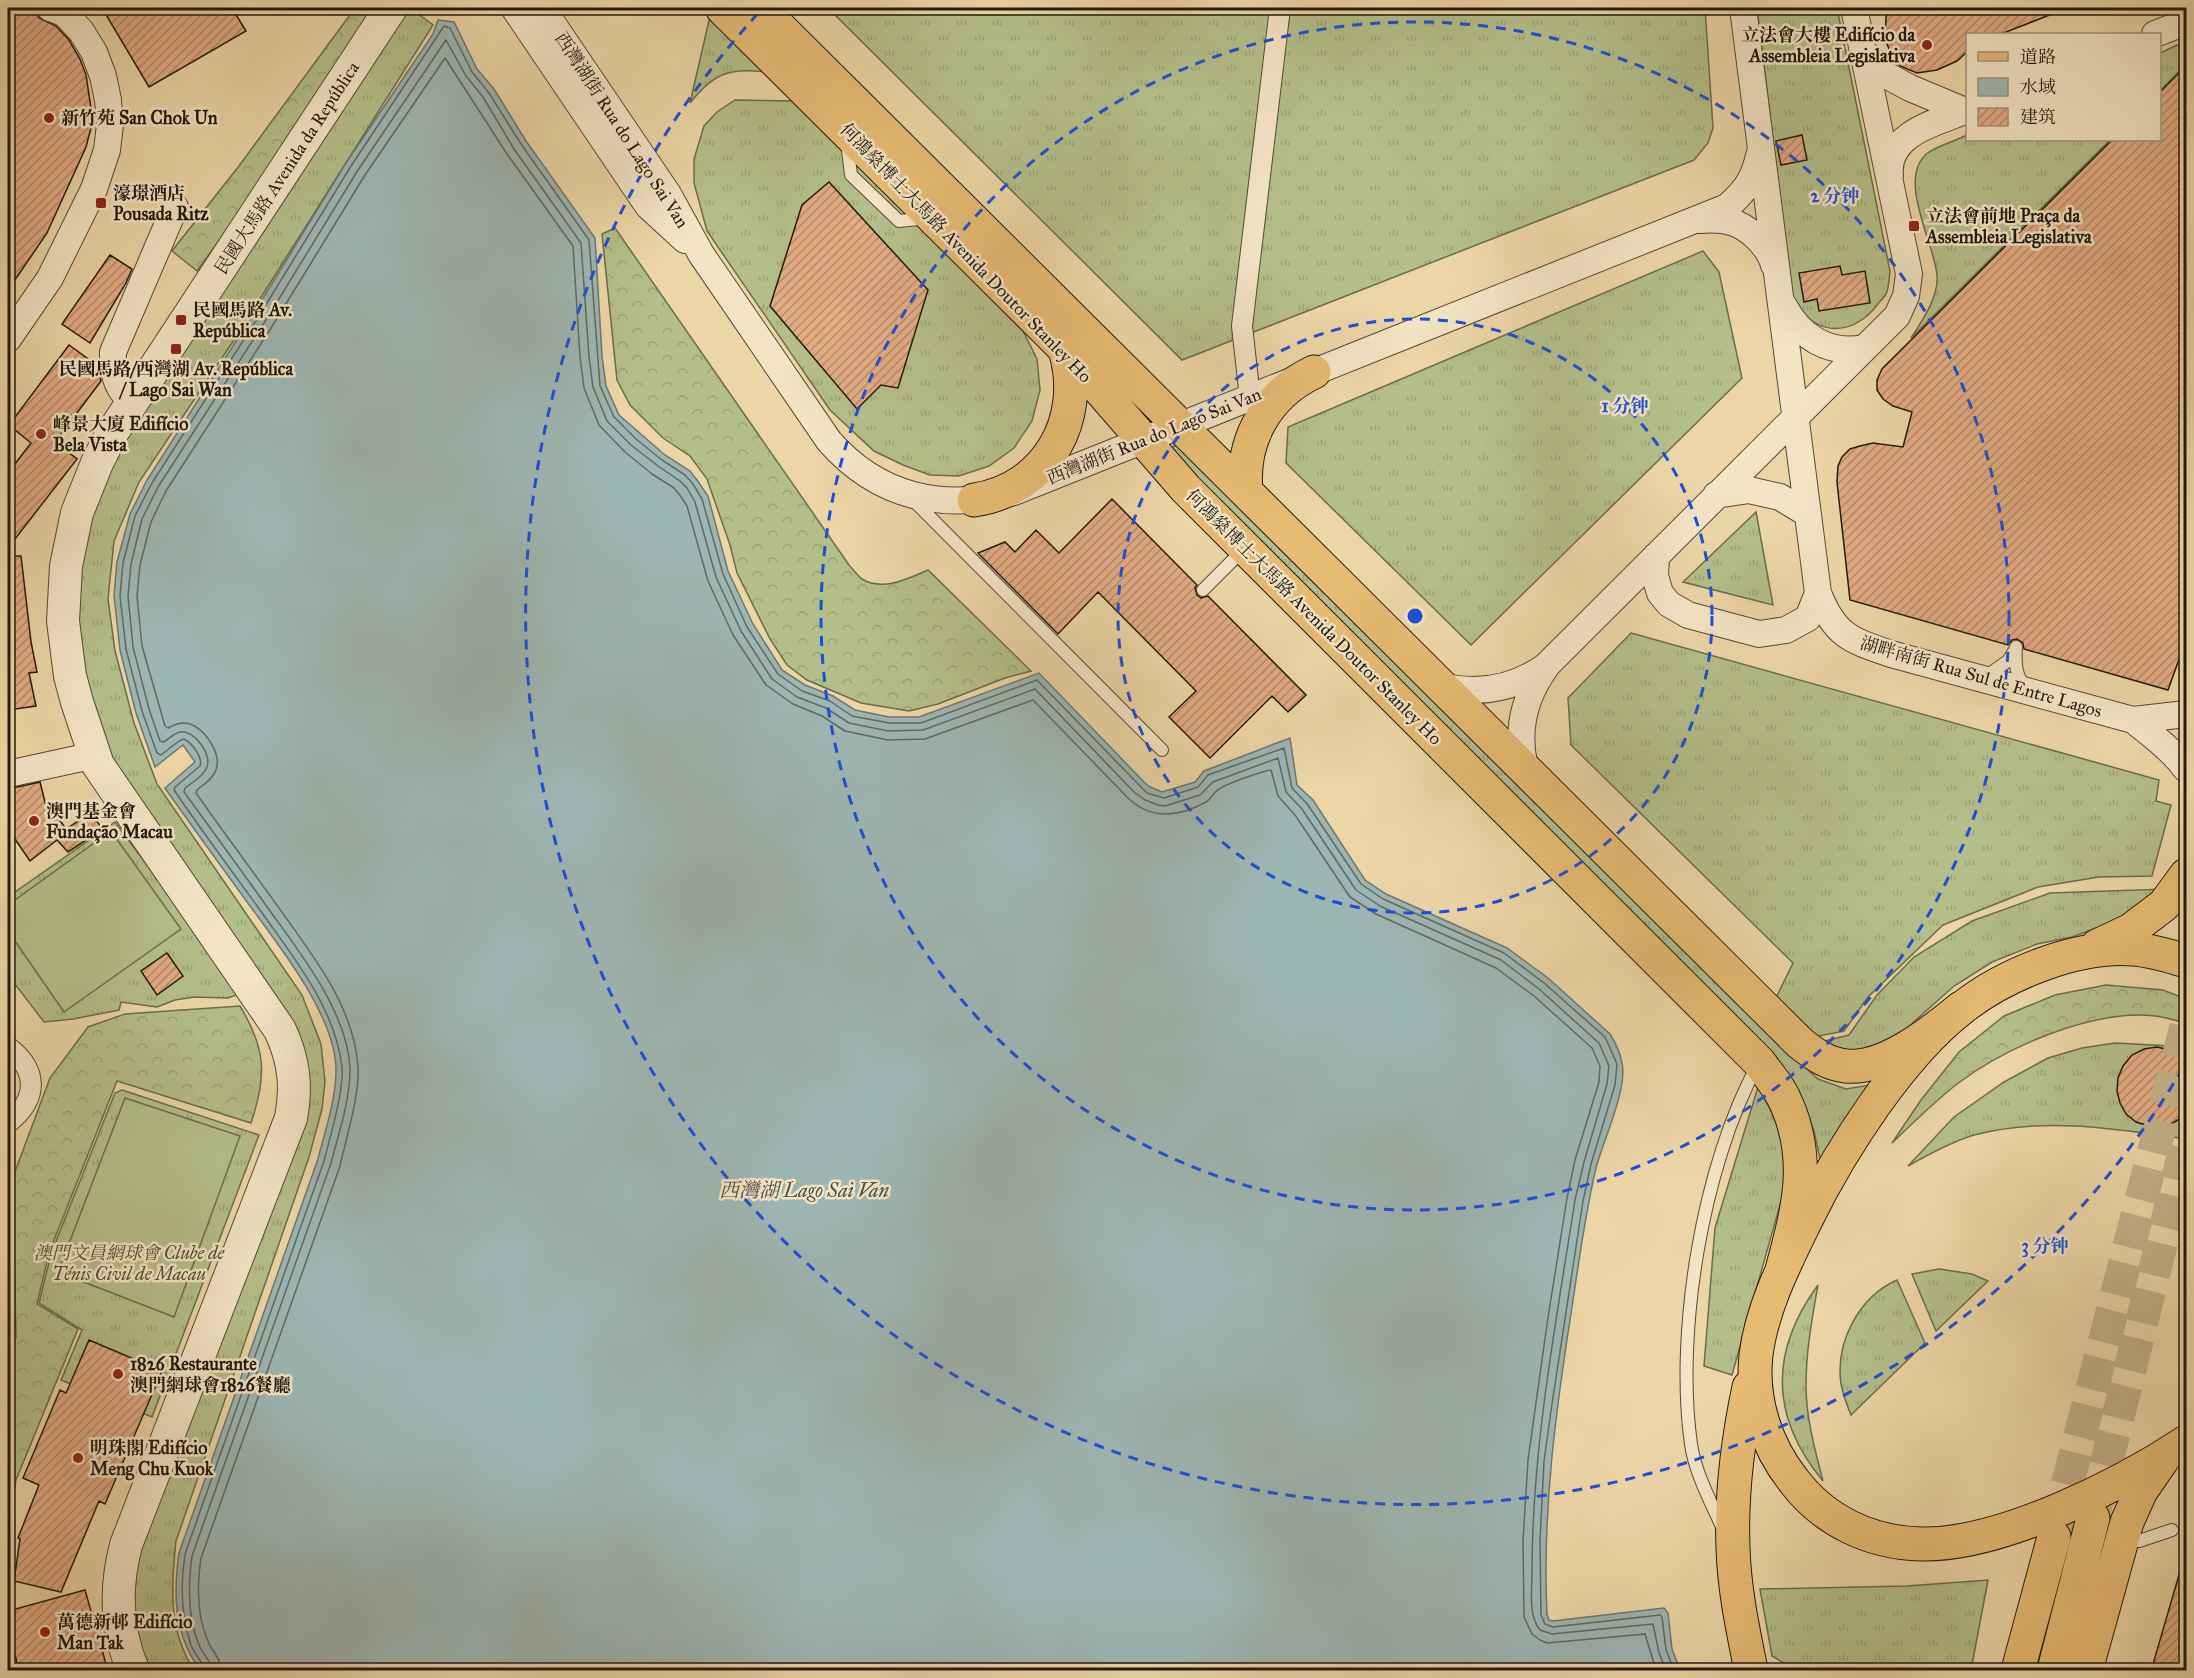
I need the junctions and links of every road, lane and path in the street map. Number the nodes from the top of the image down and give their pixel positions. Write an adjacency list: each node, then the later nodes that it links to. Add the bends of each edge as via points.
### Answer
1 (514, 8): 20 (street, 西灣湖街 Rua do Lago Sai Van, via 648,206)
2 (542, 8): 20 (street, 西灣湖街 Rua do Lago Sai Van, via 668,194)
3 (722, 8): 24 (main road, 何鴻燊博士大馬路 Avenida Doutor Stanley Ho)
4 (760, 8): 29 (main road, 何鴻燊博士大馬路 Avenida Doutor Stanley Ho)
5 (1280, 8): 26 (street, via 1242,326)
6 (1743, 8): 16 (street)
7 (1854, 8): 12 (street)
8 (62, 9): 22 (street, via 94,52 103,76 110,125 107,150 94,189 50,278)
9 (391, 9): 27 (street, 民國大馬路 Avenida da República)
10 (2187, 22): 11 (street)
11 (2158, 33)
12 (1863, 51): 13 (street); 14 (street, via 1886,75)
13 (1871, 89): 15 (street, via 1876,103 1889,117 1913,127); 17 (street)
14 (1966, 111): 15 (street)
15 (1928, 126): 17 (street, via 1900,142 1889,170)
16 (1761, 148): 19 (street, 西灣湖街 Rua do Lago Sai Van, via 1756,171 1744,192 1727,207); 21 (street)
17 (1891, 186): 23 (street, via 1909,274 1906,296 1897,316)
18 (175, 207): 27 (street, via 113,352 115,378)
19 (1693, 220): 21 (street, 西灣湖街 Rua do Lago Sai Van, via 1717,219 1738,224 1759,240 1773,259); 25 (street, 西灣湖街 Rua do Lago Sai Van)
20 (701, 254): 32 (street, 西灣湖街 Rua do Lago Sai Van, via 829,441 864,473)
21 (1780, 291): 23 (street, via 1791,321 1808,338 1829,348); 28 (street)
22 (8, 339)
23 (1864, 348): 28 (street)
24 (1065, 350): 30 (main road, 何鴻燊博士大馬路 Avenida Doutor Stanley Ho); 34 (main road, via 1071,404 1055,447 1038,469 1017,485)
25 (1314, 372): 26 (street, 西灣湖街 Rua do Lago Sai Van); 31 (main road, via 1282,393 1258,423 1248,450)
26 (1250, 398): 29 (street, 西灣湖街 Rua do Lago Sai Van)
27 (133, 402): 47 (street, 民國大馬路 Avenida da República, via 112,433 86,488 66,566 66,649 77,702)
28 (1796, 416): 33 (street); 35 (street, 湖畔南街 Rua Sul de Entre Lagos)
29 (1180, 425): 30 (street, 西灣湖街 Rua do Lago Sai Van); 31 (main road, 何鴻燊博士大馬路 Avenida Doutor Stanley Ho)
30 (1143, 440): 34 (street, 西灣湖街 Rua do Lago Sai Van, via 1014,492); 36 (main road, 何鴻燊博士大馬路 Avenida Doutor Stanley Ho)
31 (1246, 491): 42 (main road, 何鴻燊博士大馬路 Avenida Doutor Stanley Ho)
32 (907, 494): 34 (street, 西灣湖街 Rua do Lago Sai Van, via 933,500); 46 (lane)
33 (1716, 495): 35 (street, via 1749,490 1780,497); 37 (street)
34 (974, 501)
35 (1808, 514): 39 (street, 湖畔南街 Rua Sul de Entre Lagos)
36 (1245, 548): 38 (lane); 56 (main road, 何鴻燊博士大馬路 Avenida Doutor Stanley Ho)
37 (1656, 556): 39 (street, via 1655,576 1660,593 1669,604 1688,615 1759,634 1786,630 1808,618); 40 (street)
38 (1203, 590)
39 (1818, 593): 41 (street, 湖畔南街 Rua Sul de Entre Lagos, via 1838,630 1857,642)
40 (1552, 660): 42 (street, via 1505,687 1478,691); 48 (street, via 1534,684 1524,711 1521,740)
41 (1983, 679): 43 (street, 湖畔南街 Rua Sul de Entre Lagos); 43 (lane, via 2008,661 2016,647 2016,671)
42 (1442, 686): 48 (main road, 何鴻燊博士大馬路 Avenida Doutor Stanley Ho)
43 (2030, 692): 45 (street, 湖畔南街 Rua Sul de Entre Lagos)
44 (2187, 714): 45 (street, 湖畔南街 Rua Sul de Entre Lagos)
45 (2133, 720): 49 (street, 湖畔南街 Rua Sul de Entre Lagos)
46 (1162, 750)
47 (95, 755): 50 (street); 66 (street, 民國大馬路 Avenida da República, via 98,765 280,1030 295,1082 291,1118 126,1545 118,1605)
48 (1525, 768): 54 (main road, 何鴻燊博士大馬路 Avenida Doutor Stanley Ho, via 1816,1056 1846,1066 1861,1065 1913,1044)
49 (2187, 769)
50 (8, 774)
51 (2187, 875): 52 (main road, via 2164,905 2131,930)
52 (2079, 955): 53 (main road, via 2134,949); 54 (main road, via 1996,985)
53 (2187, 961)
54 (1961, 1008): 58 (main road, via 1928,1039 1880,1098 1815,1201)
55 (8, 1047): 57 (street, via 30,1074 31,1088 23,1109)
56 (1759, 1062): 58 (main road, 何鴻燊博士大馬路 Avenida Doutor Stanley Ho, via 1787,1103 1801,1162 1798,1207); 65 (lane, via 1739,1105 1711,1194 1698,1250 1686,1340 1691,1446 1705,1490)
57 (8, 1123)
58 (1782, 1269): 59 (main road, via 1761,1327)
59 (1756, 1358): 60 (main road, via 1761,1416 1784,1470 1824,1512 1858,1532 1889,1541 1952,1542 2027,1522 2124,1479); 65 (main road, via 1743,1416)
60 (2175, 1450): 62 (main road, via 2141,1491)
61 (2093, 1518): 69 (main road)
62 (2127, 1522): 63 (lane, via 2128,1536 2133,1540); 70 (main road)
63 (2172, 1530)
64 (2054, 1537): 68 (main road)
65 (1733, 1549): 67 (main road)
66 (133, 1671)
67 (1751, 1671)
68 (2018, 1671)
69 (2054, 1671)
70 (2086, 1671)

